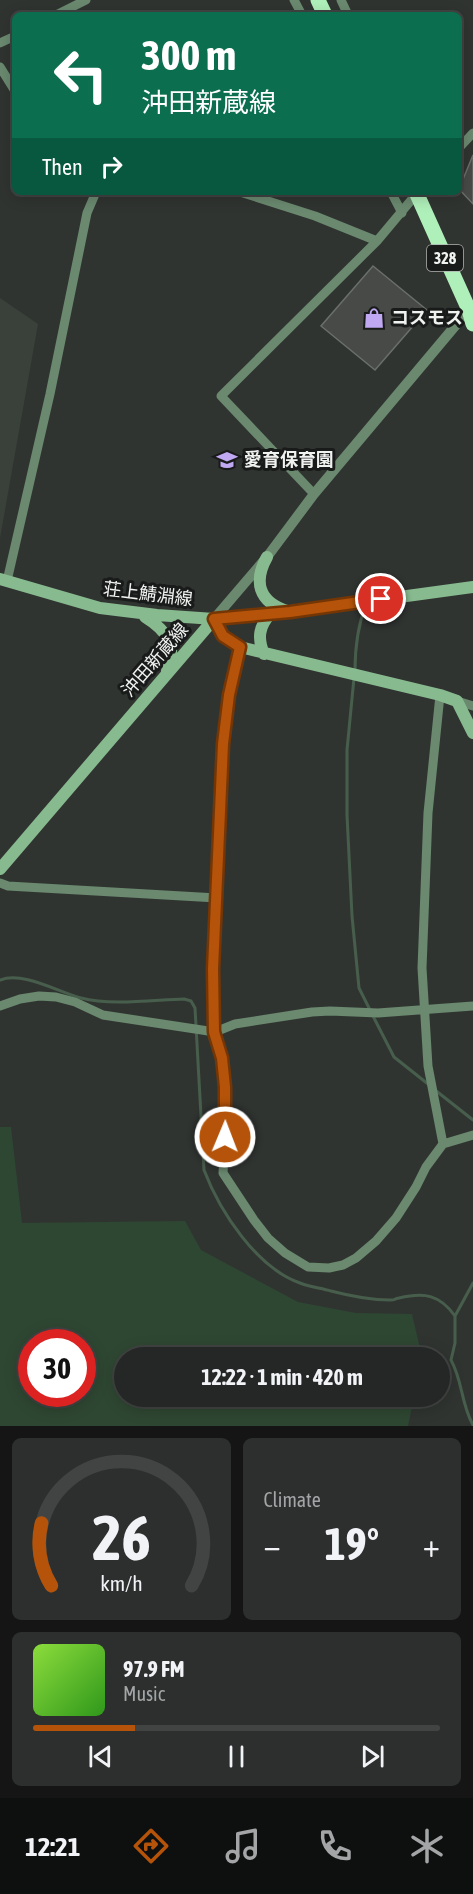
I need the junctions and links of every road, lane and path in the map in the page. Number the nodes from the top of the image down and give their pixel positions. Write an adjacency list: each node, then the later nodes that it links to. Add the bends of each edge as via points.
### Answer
1 (86, 0): 2 (street)
2 (62, 12)
3 (0, 67): 4 (street)
4 (12, 86)
5 (473, 133): 6 (street)
6 (462, 145)
7 (95, 195): 17 (street, via 87,213 50,393)
8 (249, 195): 13 (street)
9 (393, 195): 12 (street)
10 (416, 195): 12 (street)
11 (418, 195): 14 (highway, 328)
12 (402, 213): 13 (street)
13 (377, 241): 15 (street, via 221,396)
14 (471, 313): 15 (street)
15 (314, 494): 16 (street)
16 (267, 557): 19 (main road, via 260,569 259,584 276,607); 22 (street)
17 (3, 580): 20 (main road, 荘上鯖淵線, via 100,608)
18 (473, 587): 19 (main road, 荘上鯖淵線)
19 (290, 612): 21 (main road, 荘上鯖淵線)
20 (139, 613): 22 (main road, 荘上鯖淵線); 25 (main road, via 160,627 170,642 171,660)
21 (271, 614): 22 (main road, 荘上鯖淵線); 24 (main road, via 260,628)
22 (214, 619): 23 (main road, 沖田新蔵線, via 223,636); 25 (main road, 沖田新蔵線)
23 (240, 647): 24 (main road, 沖田新蔵線); 32 (street, via 223,744)
24 (264, 654): 26 (main road, 沖田新蔵線)
25 (164, 677): 30 (main road, 沖田新蔵線)
26 (440, 695): 27 (main road, 沖田新蔵線); 35 (street, via 428,813 422,968)
27 (457, 701): 28 (street); 29 (main road)
28 (473, 706)
29 (473, 733)
30 (0, 869)
31 (0, 883): 32 (street)
32 (217, 898): 36 (street)
33 (0, 1006): 36 (street, via 20,999 56,997 103,1015)
34 (473, 1006): 35 (street)
35 (425, 1009): 36 (street, via 312,1012 235,1024); 38 (street, via 428,1066)
36 (214, 1032): 38 (street, via 225,1087 223,1173 268,1238 308,1267 343,1265 375,1241 396,1218)
37 (473, 1135): 38 (street)
38 (443, 1144)

